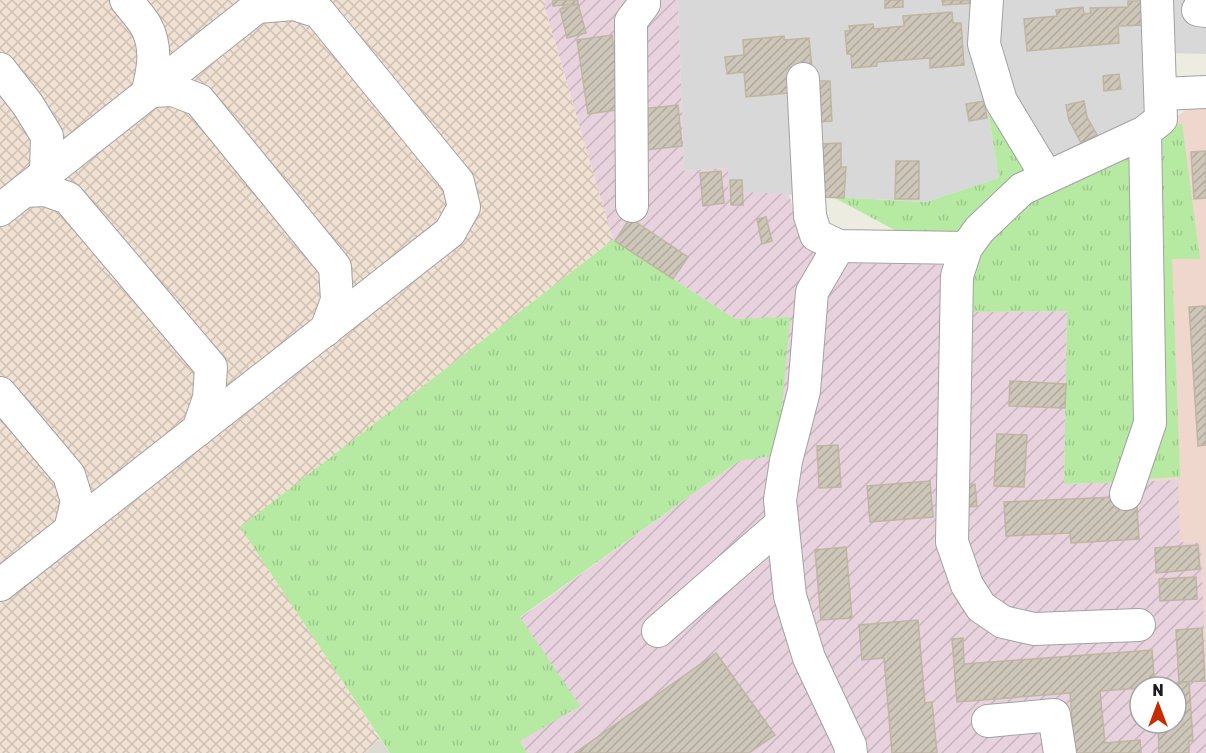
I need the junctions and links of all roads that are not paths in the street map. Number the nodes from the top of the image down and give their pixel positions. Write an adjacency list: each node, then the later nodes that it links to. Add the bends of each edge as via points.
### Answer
1 (126, 0): 8 (lane, via 146,26 154,47)
2 (644, 0): 14 (lane, via 630,21)
3 (987, 0): 12 (lane, via 984,44 1000,101)
4 (1157, 0): 10 (lane)
5 (259, 4): 8 (lane); 18 (lane, via 294,4 319,12 458,182 464,207 450,232)
6 (0, 69): 13 (lane, via 47,136)
7 (803, 80): 16 (lane, via 810,216 816,235)
8 (149, 92): 13 (lane); 18 (lane, via 173,90 199,100 335,267 337,300)
9 (1206, 92): 10 (lane)
10 (1161, 94): 11 (lane, via 1161,119)
11 (1145, 132): 12 (lane); 21 (lane, via 1150,423)
12 (1047, 177): 17 (lane, via 1022,189)
13 (35, 182): 15 (lane); 20 (lane, via 68,198 211,367 209,398)
14 (632, 207)
15 (0, 210)
16 (839, 246): 17 (lane); 22 (lane, via 812,292 804,391 786,460 780,500)
17 (966, 248): 25 (lane, via 957,276 952,542 967,585 981,607 1003,622 1034,629)
18 (326, 330): 20 (lane)
19 (0, 393): 23 (lane, via 69,475 77,501)
20 (198, 430): 23 (lane)
21 (1126, 494)
22 (782, 522): 26 (lane); 28 (lane, via 790,596 809,658)
23 (70, 530): 24 (lane)
24 (0, 585)
25 (1139, 625)
26 (658, 631)
27 (987, 721): 29 (lane, via 1054,716)
28 (851, 753)
29 (1060, 753)

